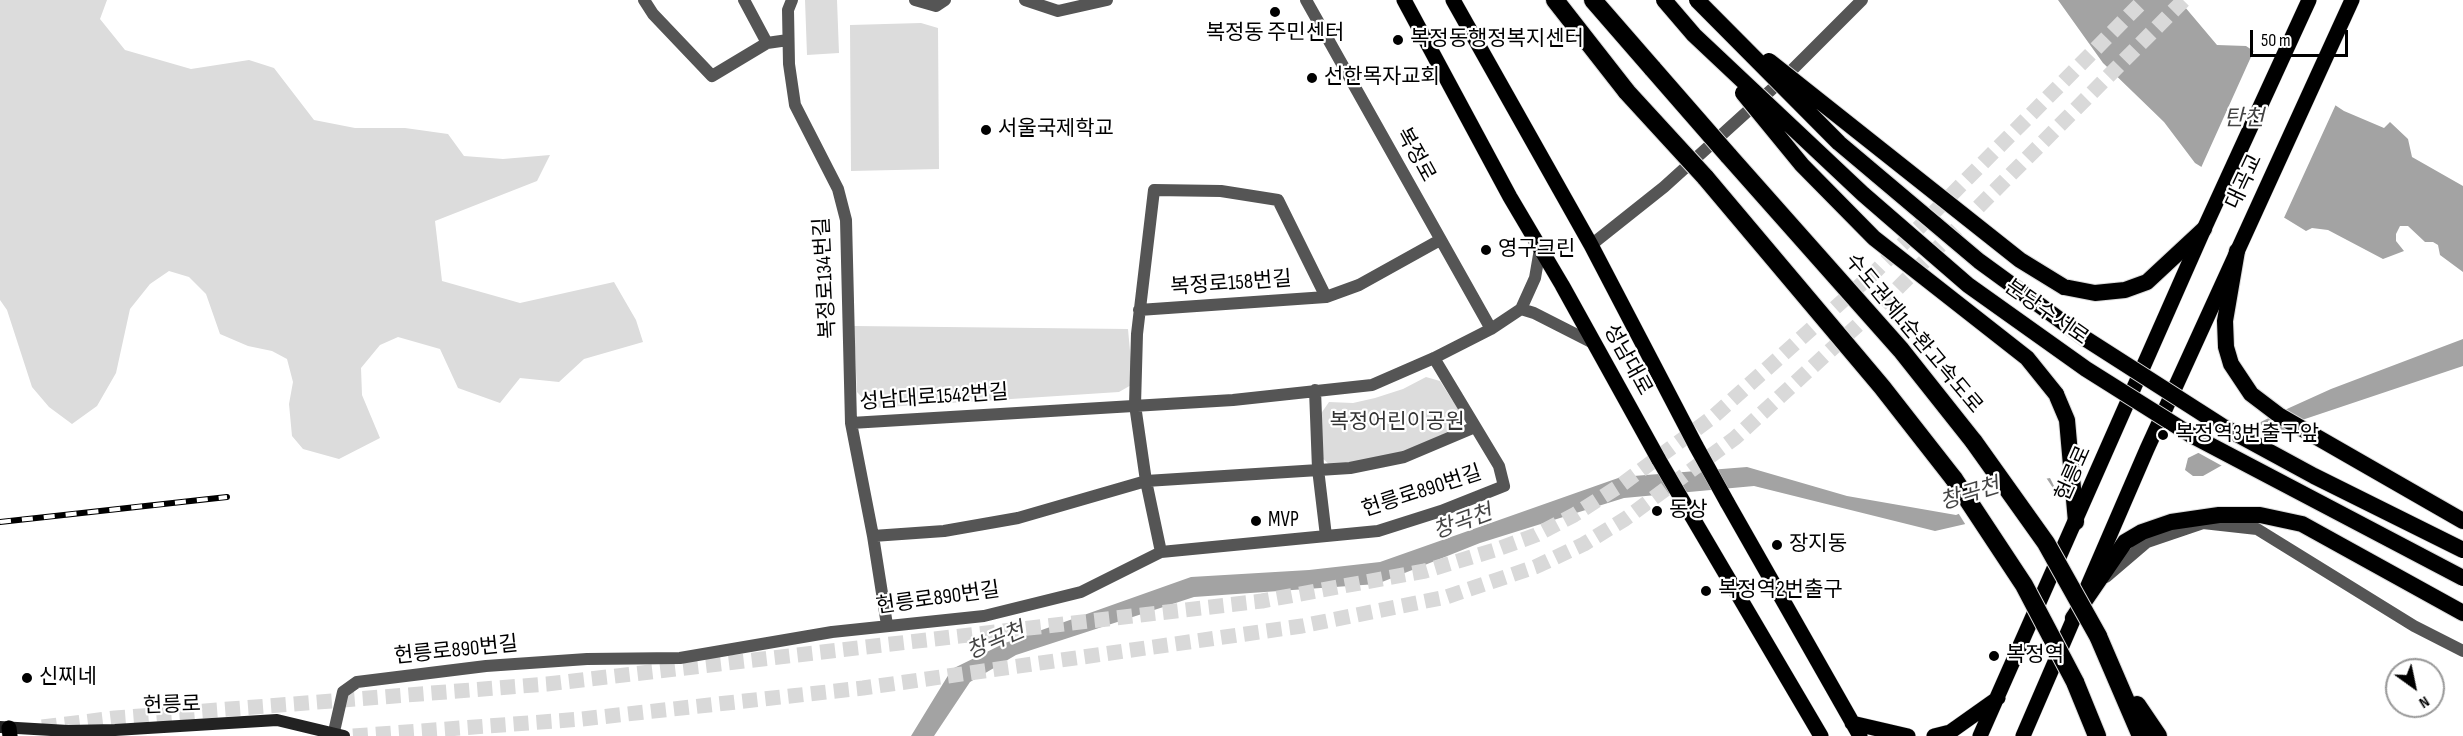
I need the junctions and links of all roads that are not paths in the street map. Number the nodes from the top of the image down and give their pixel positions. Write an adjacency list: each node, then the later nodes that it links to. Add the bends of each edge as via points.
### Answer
1 (644, 0): 21 (street, via 712,76)
2 (744, 0): 21 (street)
3 (792, 0): 20 (street, 복정로134번길)
4 (915, 0): 5 (street, via 936,6)
5 (945, 0)
6 (1025, 0): 7 (street, via 1058,10)
7 (1107, 0)
8 (1306, 0): 23 (street, 복정로)
9 (1404, 0): 25 (main road, 성남대로)
10 (1453, 0): 24 (main road, 성남대로)
11 (1555, 0): 61 (highway, bridge, via 1627,92 1705,177 1954,479 2024,585 2075,682)
12 (1593, 0): 51 (highway, 수도권제1순환고속도로, bridge, via 1901,350 1974,442 2046,543)
13 (1664, 0): 19 (highway, 분당수서로, bridge)
14 (1697, 0): 18 (highway, 분당수서로, bridge)
15 (1862, 0): 24 (street, via 1781,81 1664,187)
16 (2308, 0): 22 (main road, 대곡교)
17 (2352, 0): 26 (main road, 대곡교)
18 (1714, 18): 22 (highway, bridge, via 2019,260 2064,287 2095,293 2125,290 2147,282); 43 (highway, 분당수서로, bridge, via 1839,143 1979,261 2086,339 2222,426)
19 (1694, 35): 40 (highway, bridge, via 1802,165 1874,238 2027,358 2056,394 2067,420); 45 (highway, 분당수서로, bridge, via 1863,194 1968,285 2076,362 2191,435)
20 (788, 40): 21 (street); 35 (street, 복정로134번길, via 795,105 838,189 846,220)
21 (767, 43)
22 (2204, 229): 40 (main road, 헌릉로)
23 (1440, 240): 27 (street, 복정로158번길, via 1359,285); 30 (street, 복정로)
24 (1591, 245): 54 (main road, 성남대로, bridge, via 1696,446)
25 (1540, 249): 28 (street, via 1535,278); 31 (main road, 성남대로)
26 (2237, 251): 39 (highway, via 2225,321 2226,347 2240,381 2280,416); 48 (main road)
27 (1326, 297): 29 (street, 복정로158번길); 29 (street, 복정로158번길, via 1278,200 1221,191 1154,190)
28 (1521, 309): 30 (street, 성남대로1542번길); 31 (street)
29 (1139, 310): 34 (street, 복정로158번길)
30 (1491, 329): 32 (street, 성남대로1542번길)
31 (1593, 343): 56 (main road, 성남대로, bridge)
32 (1434, 358): 33 (street, 성남대로1542번길, via 1372,385); 36 (street, 헌릉로890번길)
33 (1315, 390): 34 (street, 성남대로1542번길, via 1233,400); 37 (street)
34 (1136, 405): 35 (street, 성남대로1542번길); 38 (street)
35 (850, 423): 41 (street, 성남대로1542번길)
36 (1475, 427): 37 (street, 헌릉로890번길, via 1404,457 1350,468); 42 (street, 헌릉로890번길, via 1499,466 1504,486 1378,531)
37 (1318, 469): 38 (street, 헌릉로890번길); 42 (street)
38 (1146, 481): 41 (street, via 1018,518 944,531); 44 (street)
39 (2463, 521)
40 (2076, 522): 52 (main road, 헌릉로)
41 (873, 536): 49 (street, 성남대로1542번길)
42 (1326, 536): 44 (street, 헌릉로890번길)
43 (2463, 550)
44 (1161, 552): 49 (street, 헌릉로890번길, via 1081,592 984,616)
45 (2463, 578)
46 (2096, 585): 47 (highway, via 2125,542 2142,532 2190,518 2260,515 2302,524); 48 (highway); 50 (street, via 2147,542 2203,523 2257,529 2414,626)
47 (2463, 613)
48 (2073, 618): 60 (main road)
49 (887, 625): 55 (street, 헌릉로890번길, via 681,658 486,666 357,682 343,692)
50 (2463, 651)
51 (2117, 677): 62 (highway, 수도권제1순환고속도로); 63 (highway)
52 (1998, 698): 58 (main road, via 1950,732); 59 (main road, 헌릉로)
53 (6, 730): 55 (main road, 헌릉로, via 209,726 278,720)
54 (1856, 730): 57 (main road)
55 (337, 735)
56 (1821, 736)
57 (1908, 736)
58 (1934, 736)
59 (1980, 736)
60 (2023, 736)
61 (2097, 736)
62 (2141, 736)
63 (2158, 736)

